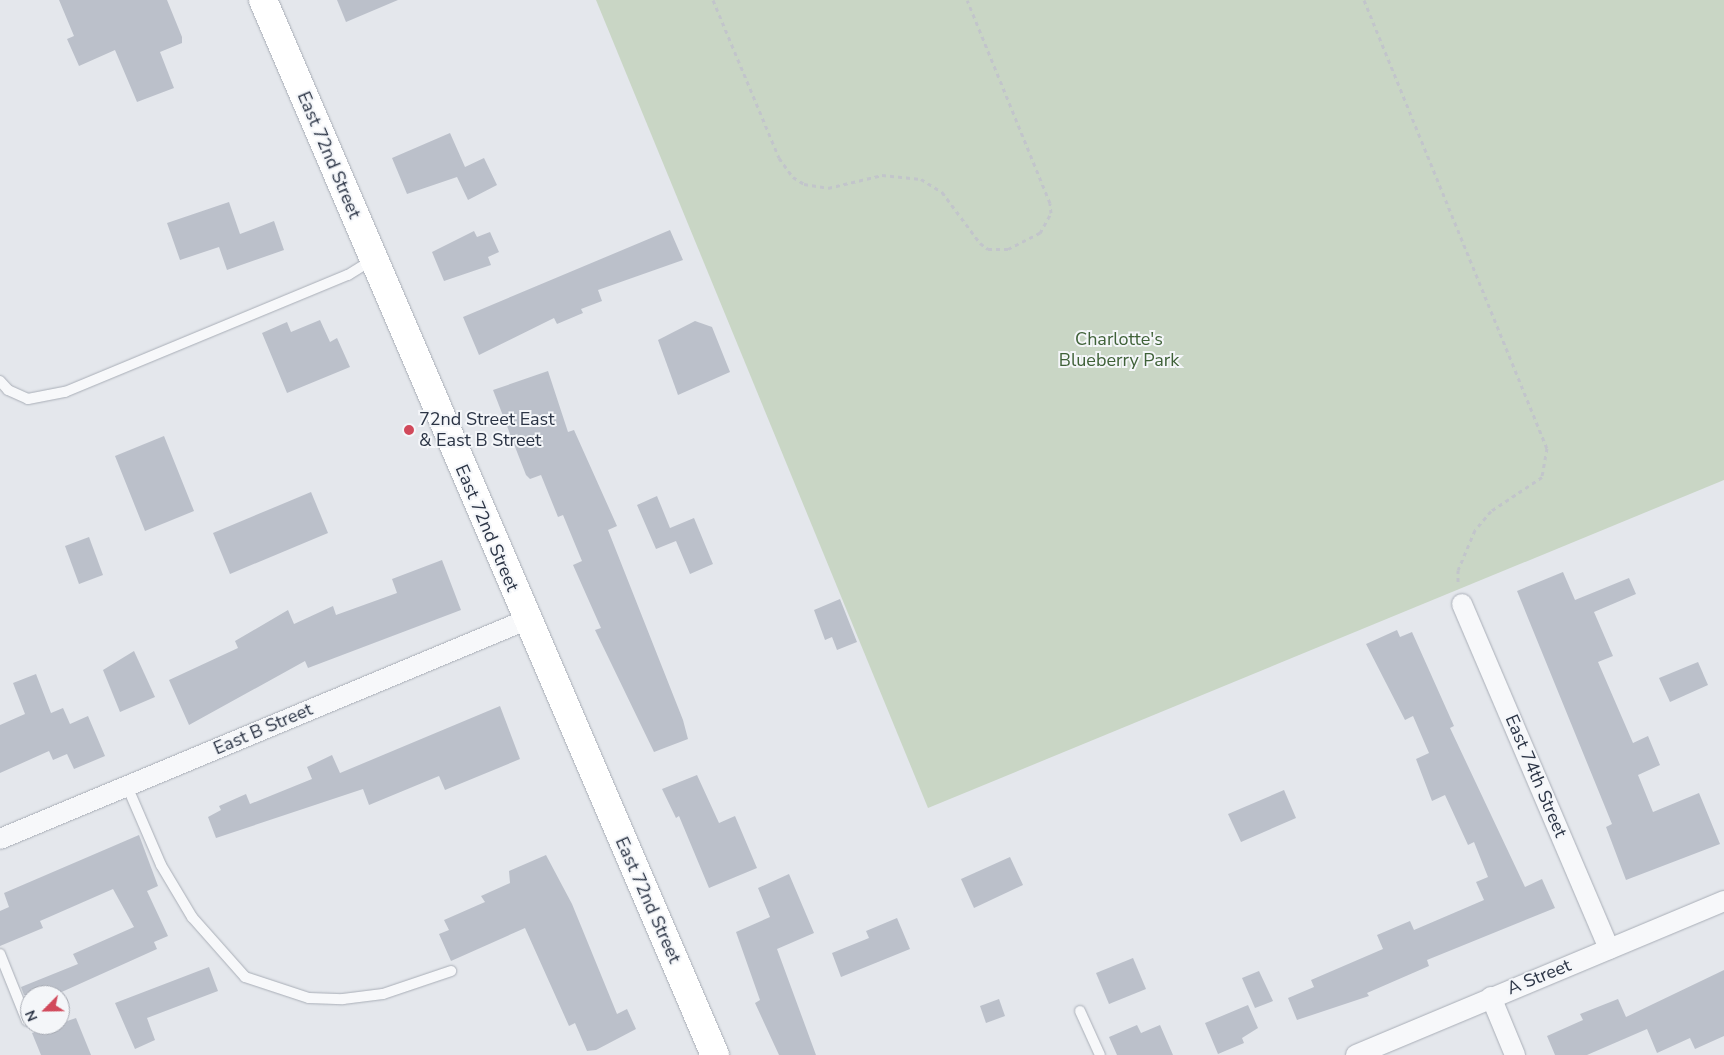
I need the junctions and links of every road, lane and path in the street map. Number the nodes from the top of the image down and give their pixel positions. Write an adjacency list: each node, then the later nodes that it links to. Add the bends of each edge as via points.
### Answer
1 (263, 0): 5 (main road, East 72nd Street)
2 (713, 0): 3 (path, via 779,158 793,177 809,186 828,188 882,175 921,179 942,192 980,243 988,249 1008,249 1040,233 1051,213 1050,203)
3 (967, 0)
4 (1364, 0): 7 (path, via 1547,448 1542,477 1491,511 1469,540 1457,577)
5 (373, 260): 6 (lane, via 348,275 65,392 28,398 8,390); 8 (main road, East 72nd Street)
6 (0, 381)
7 (1462, 604): 12 (street, East 74th Street)
8 (526, 620): 9 (street, East B Street); 18 (main road, East 72nd Street)
9 (127, 786): 10 (street, East B Street); 14 (lane, via 161,865 192,917 245,977 310,998 343,999 383,994)
10 (0, 839)
11 (1724, 901): 12 (street, A Street)
12 (1609, 948): 15 (street, A Street)
13 (0, 954): 16 (lane)
14 (451, 971)
15 (1491, 997): 20 (street, A Street); 21 (street)
16 (20, 1004)
17 (1080, 1011): 19 (lane)
18 (715, 1055)
19 (1100, 1055)
20 (1356, 1055)
21 (1515, 1055)

